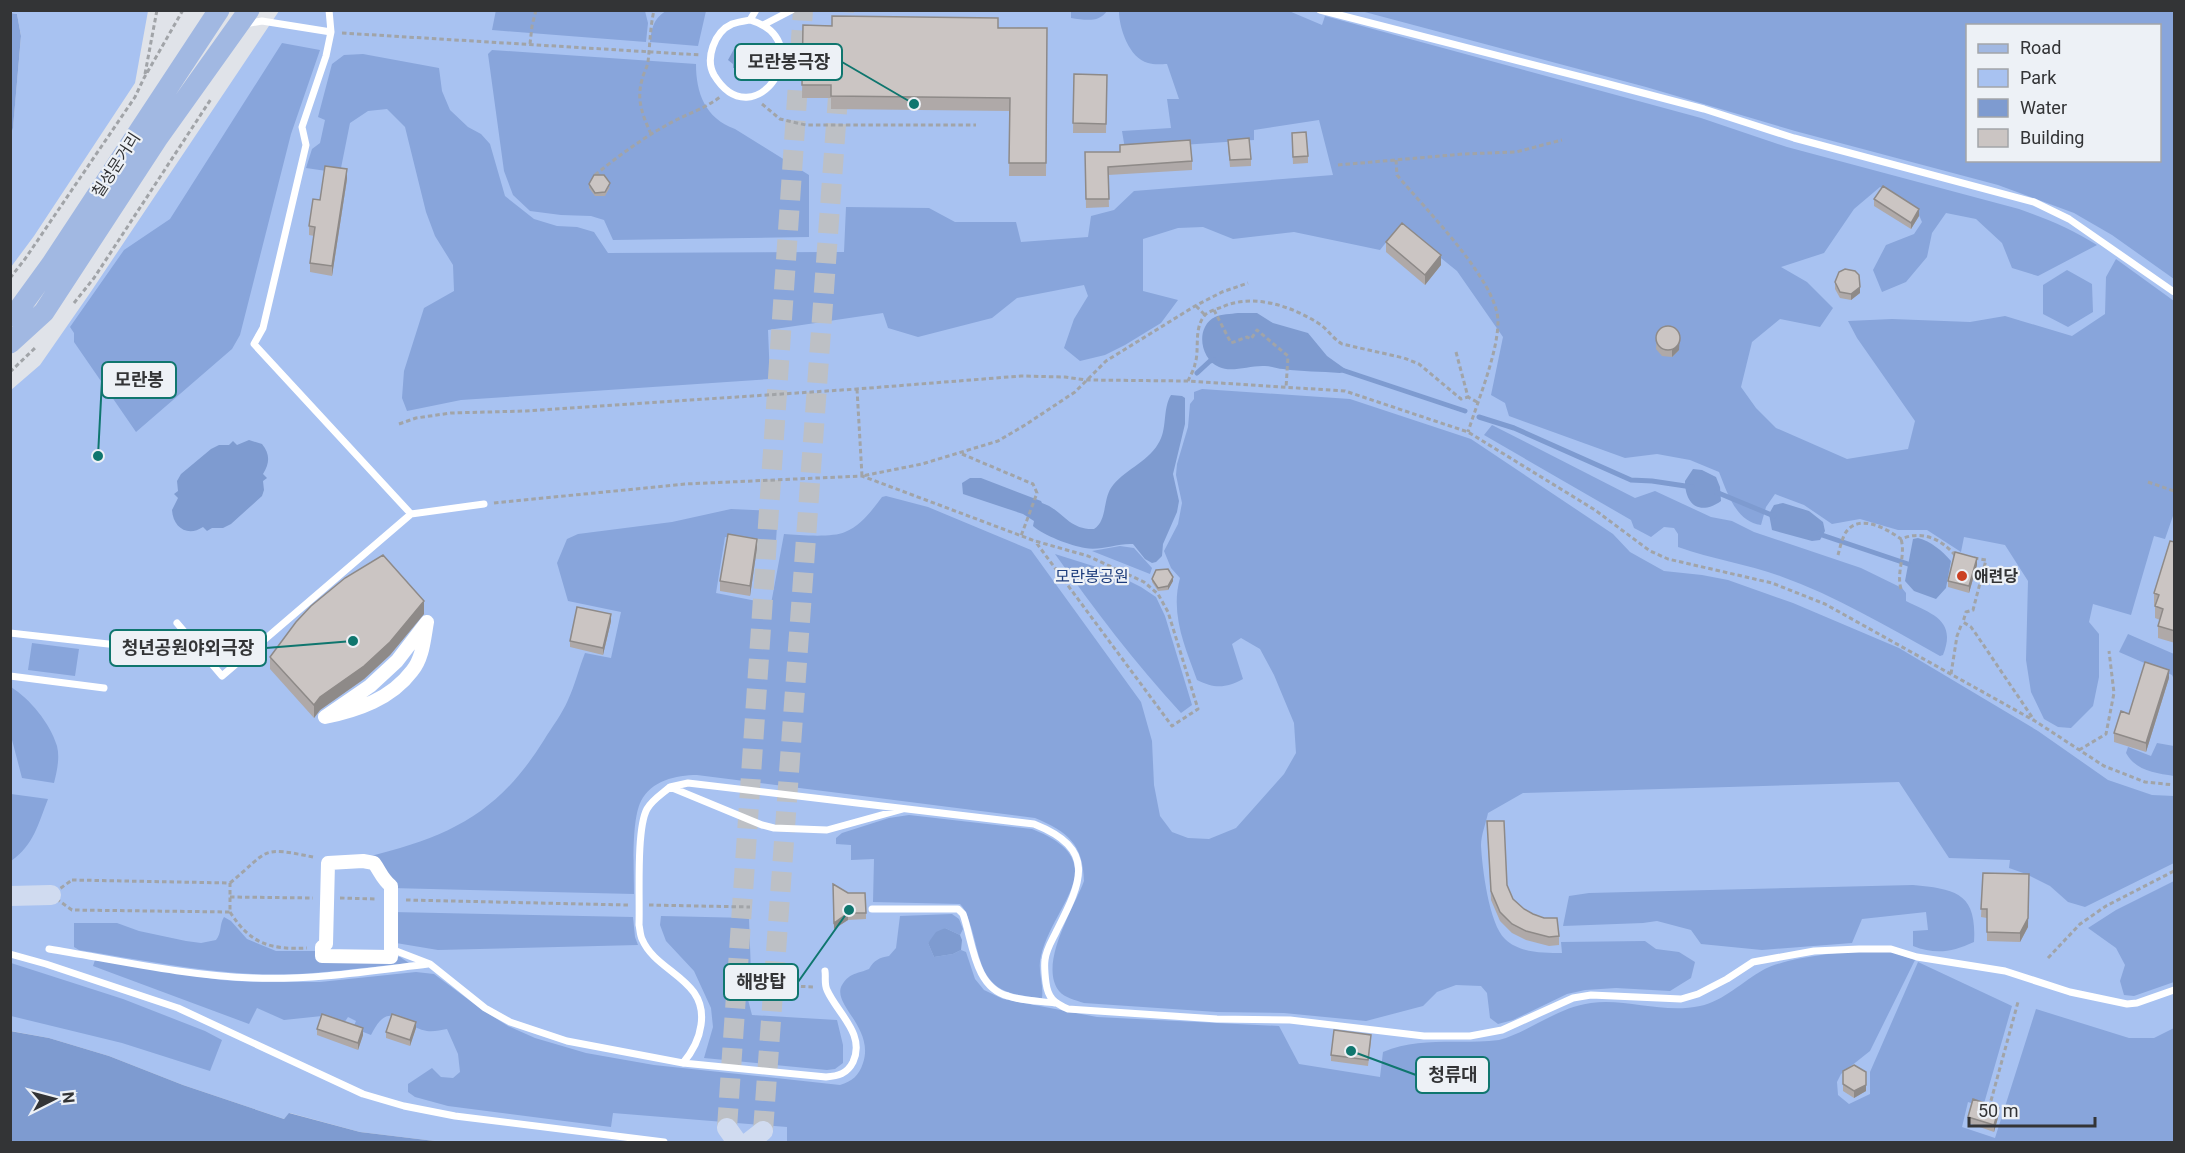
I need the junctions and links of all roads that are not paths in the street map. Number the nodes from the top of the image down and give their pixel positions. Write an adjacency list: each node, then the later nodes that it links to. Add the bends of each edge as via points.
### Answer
1 (219, 10): 11 (main road, 칠성문거리, via 51,266)
2 (329, 10): 9 (lane)
3 (756, 10): 7 (lane)
4 (792, 10): 8 (lane)
5 (1320, 10): 10 (lane, via 1601,82 2034,202 2069,219)
6 (244, 18): 9 (lane); 12 (main road, 칠성문거리, via 157,139 44,312)
7 (750, 20): 8 (lane); 8 (lane, via 731,24 716,37 710,56 712,73 722,87 737,96 754,97 769,88 778,75 782,56)
8 (765, 24)
9 (331, 32): 14 (lane, via 302,127 306,146 263,328 254,344)
10 (2175, 292)
11 (10, 316)
12 (10, 343)
13 (484, 504): 14 (lane)
14 (411, 514): 16 (lane, via 222,676)
15 (427, 622): 15 (street, via 397,661 326,717 378,701 396,687 413,670 423,648)
16 (177, 623)
17 (10, 633): 18 (lane)
18 (144, 648)
19 (10, 676): 20 (lane)
20 (104, 688)
21 (670, 787): 22 (lane, via 688,783); 22 (lane, via 774,828 837,829); 33 (lane, via 648,807 642,824 639,925 649,950 690,987 700,1007 702,1019 696,1043)
22 (907, 808): 32 (lane, via 1034,824 1067,842 1076,855 1080,879 1045,959 1048,992)
23 (51, 895): 24 (street)
24 (10, 896)
25 (872, 909): 32 (lane, via 958,909 963,914 983,980 992,990 1008,997)
26 (392, 949): 26 (street, via 391,886 382,879 380,870 374,863 363,861 328,863 326,944 322,956 392,957); 29 (lane)
27 (49, 950): 29 (lane, via 254,978 340,975)
28 (10, 954): 34 (lane, via 178,1008 363,1094 404,1106)
29 (430, 964): 33 (lane, via 485,1008 510,1022 593,1047)
30 (825, 971): 33 (lane, via 826,988 856,1042 855,1059 843,1074 826,1077)
31 (2175, 990): 32 (lane, via 2127,1004 2070,992 2005,971 1891,949 1859,949 1814,951 1753,962 1698,994 1681,999 1602,995 1573,998 1502,1030 1470,1036 1424,1036 1290,1020 1096,1012)
32 (1054, 1003)
33 (683, 1063)
34 (664, 1143)

